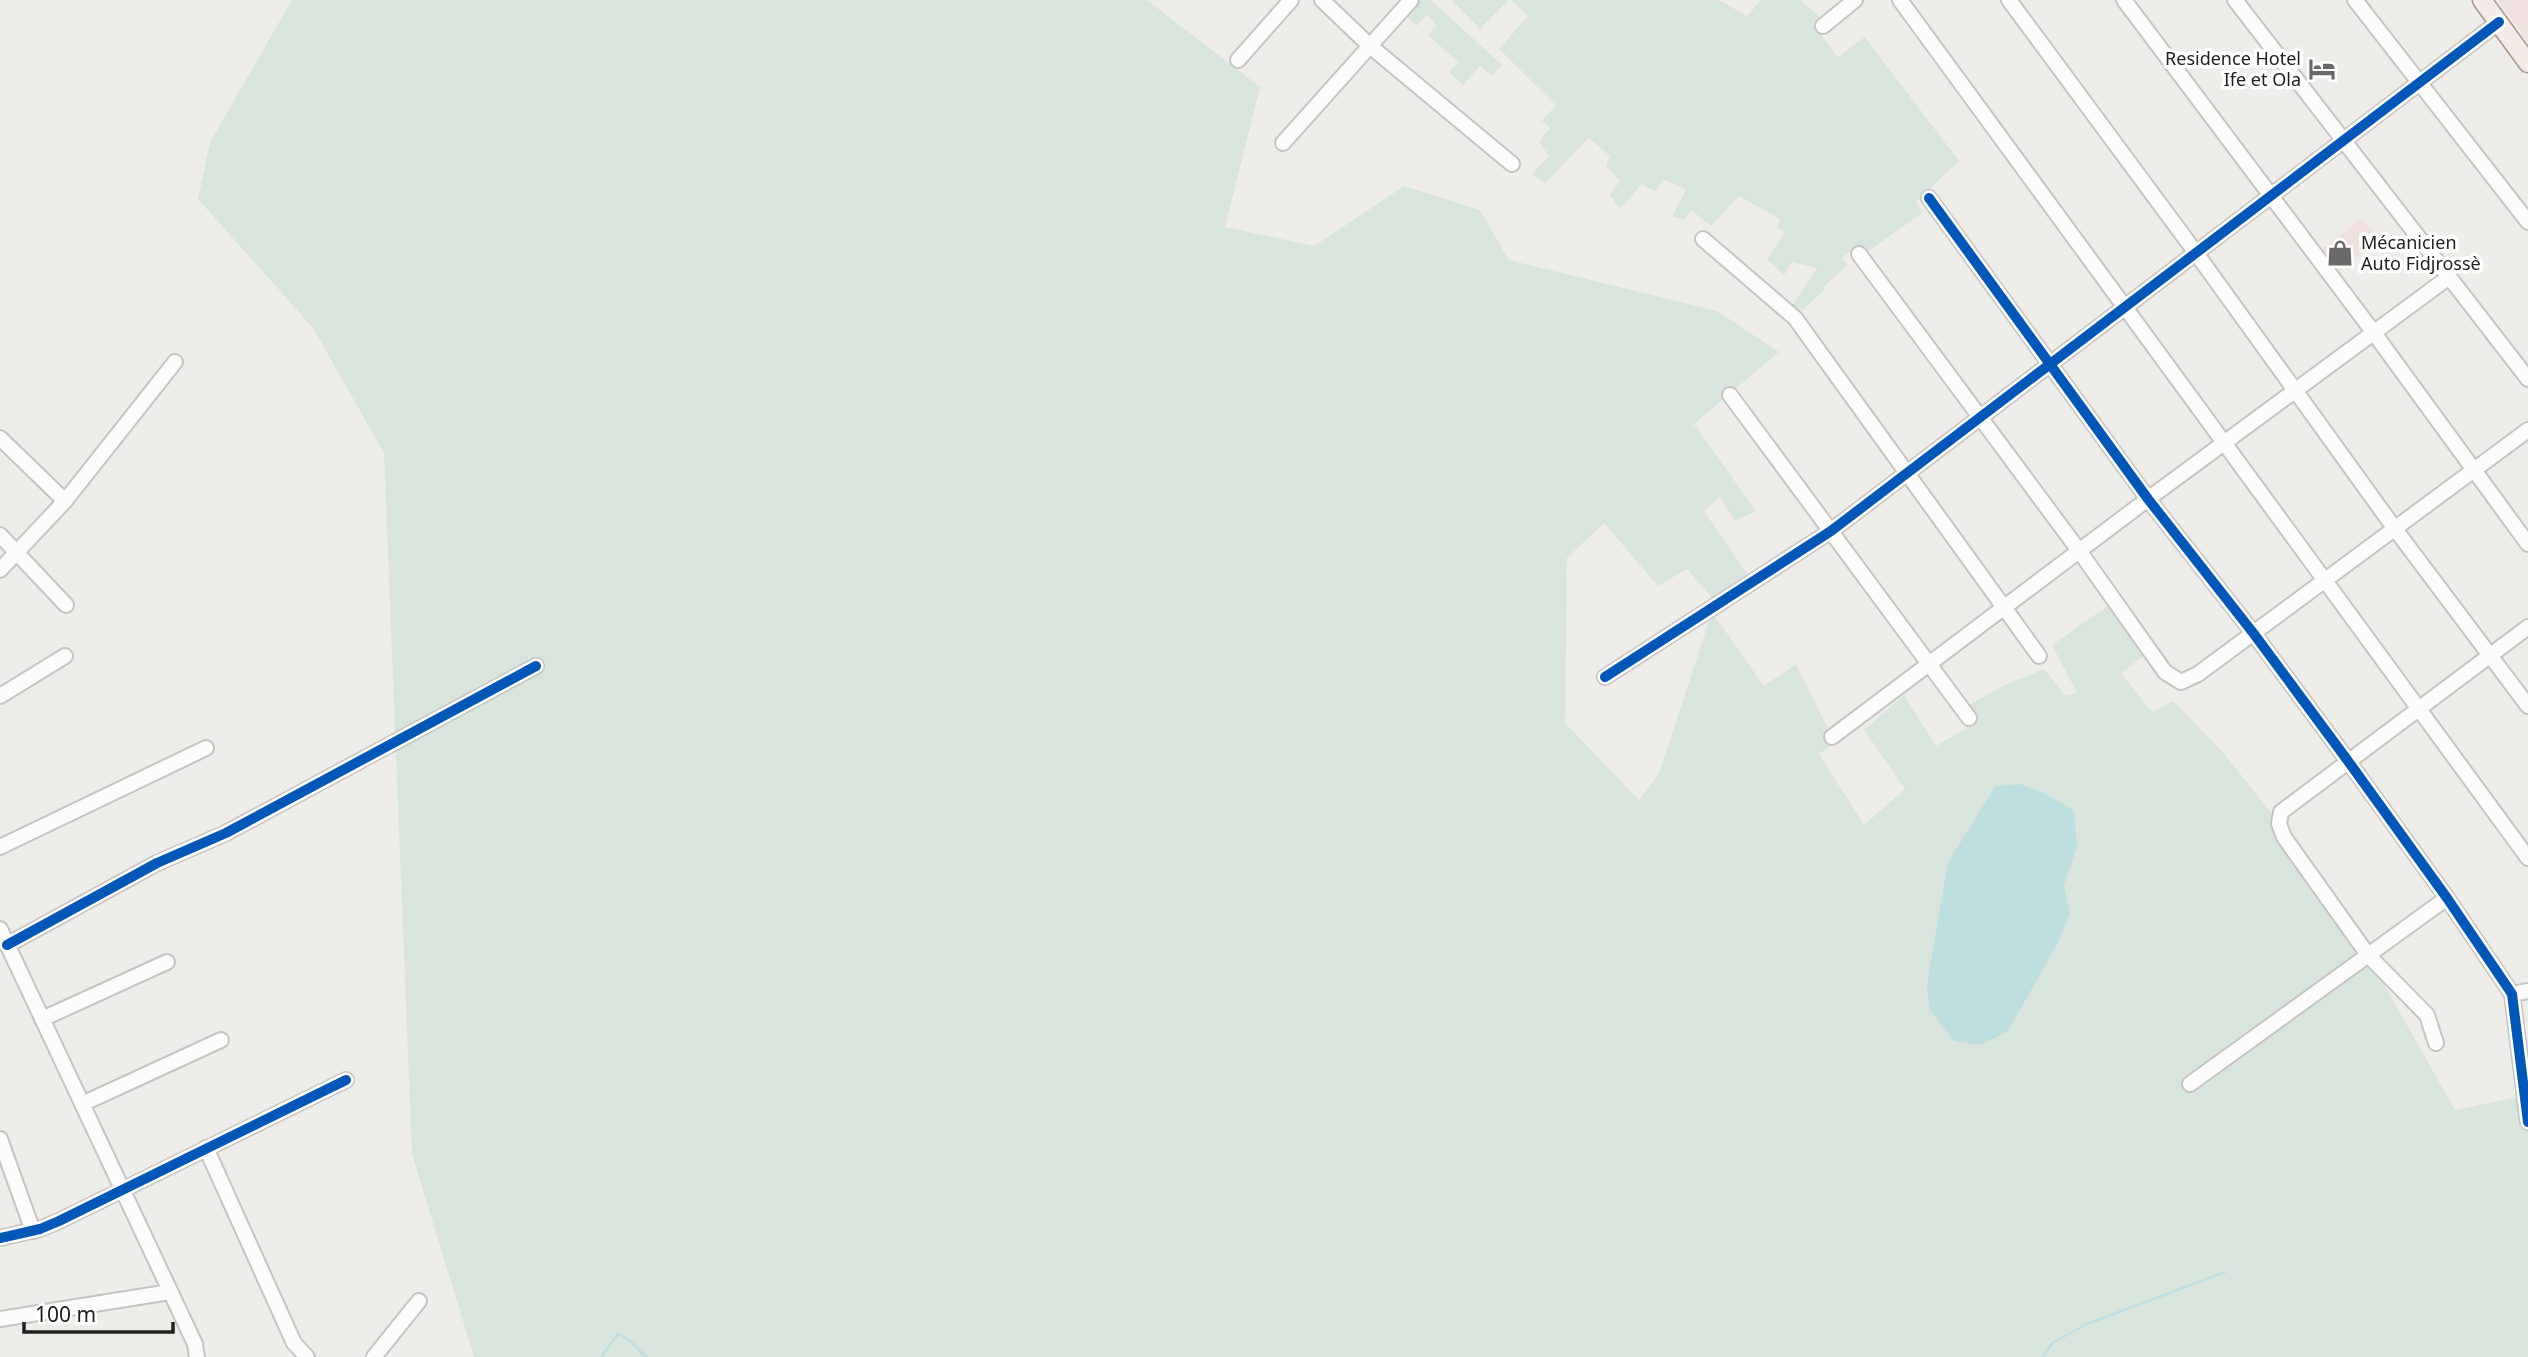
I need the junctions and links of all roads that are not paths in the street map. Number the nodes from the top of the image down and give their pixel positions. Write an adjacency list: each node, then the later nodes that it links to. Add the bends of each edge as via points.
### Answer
1 (1291, 0): 14 (street)
2 (1322, 0): 13 (street)
3 (1411, 0): 13 (street)
4 (1854, 0): 12 (street)
5 (1900, 0): 27 (street)
6 (2009, 0): 24 (street)
7 (2124, 0): 20 (street)
8 (2235, 0): 17 (street)
9 (2355, 0): 16 (street)
10 (2482, 0): 11 (main road)
11 (2499, 22): 15 (main road); 16 (street)
12 (1823, 26)
13 (1370, 46): 18 (street); 19 (street)
14 (1237, 60)
15 (2528, 63)
16 (2420, 82): 17 (street); 22 (street)
17 (2343, 140): 20 (street); 26 (street)
18 (1283, 144)
19 (1512, 164)
20 (2270, 197): 24 (street); 28 (street)
21 (1929, 198): 30 (street)
22 (2528, 222)
23 (1703, 239): 39 (street, via 1795,318)
24 (2196, 253): 27 (street); 32 (street)
25 (1859, 254): 34 (street)
26 (2449, 277): 28 (street); 31 (street)
27 (2125, 307): 30 (street); 37 (street)
28 (2374, 333): 32 (street); 38 (street)
29 (174, 362): 41 (street)
30 (2049, 364): 34 (street); 40 (street)
31 (2528, 379)
32 (2295, 392): 37 (street); 42 (street)
33 (1730, 395): 43 (street)
34 (1980, 417): 39 (street); 46 (street)
35 (2528, 430): 38 (street)
36 (0, 438): 41 (street)
37 (2225, 444): 40 (street); 49 (street)
38 (2473, 471): 42 (street); 45 (street)
39 (1907, 473): 43 (street); 51 (street)
40 (2148, 499): 46 (street); 53 (street)
41 (65, 501): 47 (street)
42 (2395, 529): 49 (street); 54 (street)
43 (1831, 531): 57 (street); 59 (street)
44 (0, 535): 47 (street)
45 (2528, 544)
46 (2080, 552): 51 (street); 53 (street, via 2165,672 2180,682)
47 (17, 553): 48 (street); 50 (street)
48 (0, 570)
49 (2325, 581): 53 (street); 62 (street)
50 (66, 605)
51 (2005, 608): 56 (street); 57 (street)
52 (2528, 627): 54 (street)
53 (2254, 634): 66 (street)
54 (2490, 655): 61 (street); 62 (street)
55 (65, 656): 60 (street)
56 (2039, 656)
57 (1929, 665): 63 (street); 64 (street)
58 (536, 666): 71 (street)
59 (1605, 677)
60 (0, 696)
61 (2528, 706)
62 (2419, 709): 66 (street); 68 (street)
63 (1969, 718)
64 (1832, 737)
65 (206, 748): 67 (street)
66 (2348, 761): 69 (street); 72 (street, via 2281,812 2279,824)
67 (2, 842)
68 (2528, 858)
69 (2447, 898): 72 (street); 75 (street)
70 (0, 929): 71 (street)
71 (7, 945): 76 (street)
72 (2368, 955): 78 (street, via 2427,1015); 80 (street)
73 (167, 962): 76 (street)
74 (2528, 991): 75 (street)
75 (2512, 994): 82 (street)
76 (42, 1018): 81 (street)
77 (221, 1040): 81 (street)
78 (2436, 1044)
79 (346, 1080): 84 (street)
80 (2190, 1084)
81 (82, 1104): 85 (street)
82 (2528, 1122)
83 (0, 1139): 86 (street)
84 (206, 1149): 85 (street); 92 (street, via 294,1343)
85 (122, 1189): 86 (street); 88 (street)
86 (33, 1231): 87 (street)
87 (0, 1238)
88 (170, 1292): 90 (street); 91 (street)
89 (419, 1301): 93 (street)
90 (0, 1319)
91 (197, 1357)
92 (307, 1357)
93 (374, 1357)

